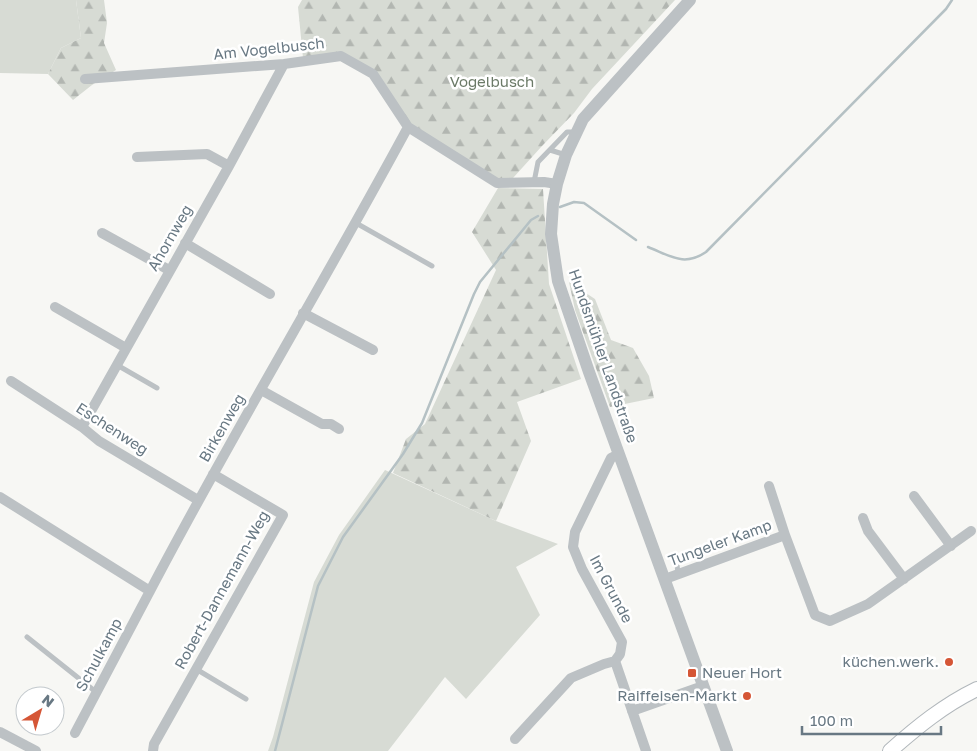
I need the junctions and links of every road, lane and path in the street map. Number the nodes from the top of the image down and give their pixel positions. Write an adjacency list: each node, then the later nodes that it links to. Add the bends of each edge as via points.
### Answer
1 (690, 0): 5 (street, Hundsmühler Landstraße, via 589,110)
2 (284, 64): 3 (street, Am Vogelbusch); 4 (street, Am Vogelbusch, via 341,56 373,74); 9 (street, Ahornweg)
3 (85, 79)
4 (408, 127): 10 (street, Am Vogelbusch, via 496,183); 12 (street, Birkenweg)
5 (576, 132): 6 (lane, via 567,132); 7 (street, Hundsmühler Landstraße)
6 (550, 150): 7 (lane); 10 (lane, via 538,162)
7 (566, 155): 11 (street, Hundsmühler Landstraße)
8 (137, 157): 9 (street, via 208,154)
9 (229, 166): 14 (street, Ahornweg)
10 (534, 182): 11 (street, Am Vogelbusch)
11 (557, 184): 28 (street, Hundsmühler Landstraße, via 551,234 558,281)
12 (356, 223): 15 (lane); 19 (street, Birkenweg)
13 (102, 233): 16 (street)
14 (185, 244): 16 (street, Ahornweg); 17 (street)
15 (432, 266)
16 (169, 270): 20 (street, Ahornweg)
17 (270, 294)
18 (55, 307): 20 (street)
19 (303, 313): 21 (street); 25 (street, Birkenweg)
20 (126, 348): 22 (street, Ahornweg)
21 (373, 350)
22 (116, 365): 24 (lane); 26 (street, Ahornweg)
23 (10, 381): 26 (street, Eschenweg)
24 (157, 388)
25 (261, 390): 27 (street, via 322,424 331,424); 29 (street, Birkenweg)
26 (82, 426): 33 (street, Eschenweg, via 99,440)
27 (339, 429)
28 (619, 454): 38 (street, Hundsmühler Landstraße); 42 (street, Im Grunde, via 610,458 575,532 573,547 622,642)
29 (213, 474): 33 (street, Birkenweg); 43 (street, Robert-Dannemann-Weg, via 283,515)
30 (769, 486): 36 (street, Tungeler Kamp)
31 (914, 496): 37 (street)
32 (0, 497): 40 (street)
33 (198, 500): 40 (street, Birkenweg)
34 (863, 518): 39 (street, via 868,531)
35 (971, 531): 37 (street, Tungeler Kamp)
36 (785, 535): 38 (street, Tungeler Kamp, via 677,569); 39 (street, Tungeler Kamp, via 815,615 830,621 868,604)
37 (951, 546): 39 (street, Tungeler Kamp)
38 (665, 579): 44 (street, Hundsmühler Landstraße)
39 (904, 579)
40 (150, 591): 46 (street, Schulkamp)
41 (27, 637): 46 (lane)
42 (615, 661): 48 (street); 51 (street, via 571,678)
43 (196, 669): 47 (lane); 53 (street, Robert-Dannemann-Weg)
44 (703, 686): 48 (street); 55 (street, Hundsmühler Landstraße)
45 (977, 689): 56 (main road, via 921,723)
46 (96, 692): 50 (street, Schulkamp)
47 (246, 699)
48 (632, 712): 54 (street)
49 (0, 732): 52 (street)
50 (75, 733)
51 (515, 739)
52 (36, 751)
53 (153, 751)
54 (646, 751)
55 (727, 751)
56 (890, 751)

